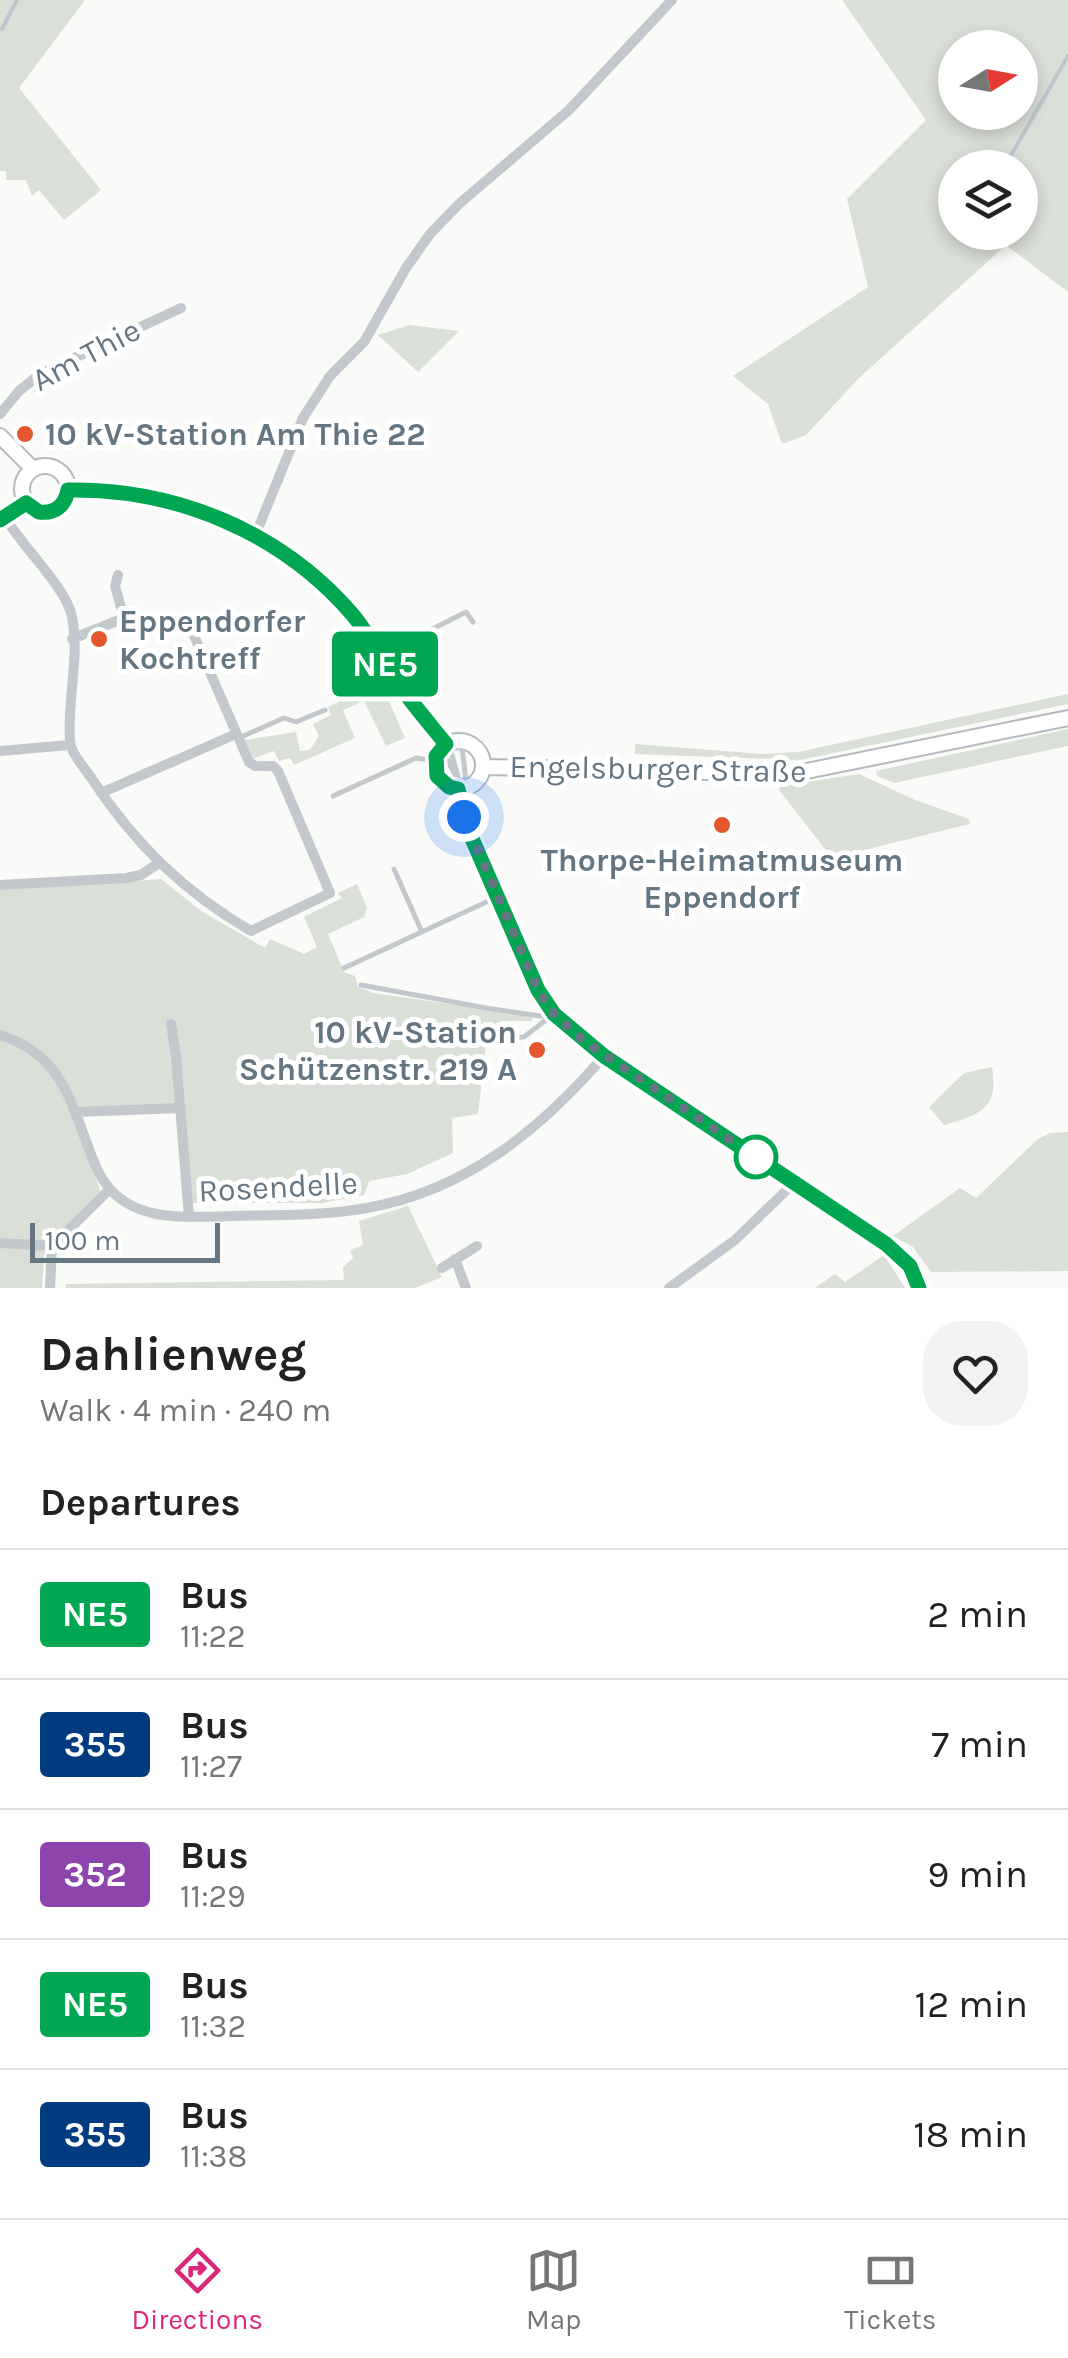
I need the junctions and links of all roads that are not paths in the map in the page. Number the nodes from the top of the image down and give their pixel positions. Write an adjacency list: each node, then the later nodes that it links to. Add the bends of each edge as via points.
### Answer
1 (672, 0): 9 (street, via 569,110 430,234 364,342 330,376 303,418)
2 (181, 308): 3 (street, Am Thie, via 40,374)
3 (0, 414)
4 (0, 436): 5 (street)
5 (33, 469): 6 (street, via 57,469); 7 (street, via 21,486)
6 (68, 490): 7 (street, via 62,506 51,512); 9 (street, via 168,500)
7 (26, 503): 8 (street)
8 (2, 518): 13 (street, via 64,593)
9 (255, 536): 14 (street, via 334,594)
10 (118, 575): 13 (street, via 124,618)
11 (473, 622): 14 (lane, via 466,612)
12 (192, 631): 17 (street)
13 (72, 639): 18 (street)
14 (381, 656): 19 (street)
15 (325, 710): 17 (lane)
16 (1068, 718): 22 (street, Engelsburger Straße, via 792,774)
17 (237, 736): 24 (street); 26 (street, via 249,762 278,771 330,893 250,931)
18 (69, 744): 20 (street); 24 (street)
19 (448, 747): 21 (street); 22 (street, via 460,740 474,746); 23 (lane); 23 (lane, via 462,748 466,780)
20 (0, 750)
21 (435, 761): 23 (street, via 442,783); 25 (lane, via 416,758)
22 (483, 767): 23 (street, via 478,780)
23 (458, 785): 29 (street, via 470,834)
24 (101, 793): 26 (street)
25 (333, 796)
26 (159, 864): 28 (street, via 141,876)
27 (394, 869): 30 (lane)
28 (0, 886)
29 (498, 897): 30 (lane); 33 (street)
30 (421, 930): 31 (lane)
31 (344, 968)
32 (361, 985): 33 (lane)
33 (554, 1014): 36 (lane, via 524,1038); 37 (street)
34 (170, 1024): 38 (street)
35 (0, 1035): 39 (street, via 40,1053)
36 (500, 1038)
37 (604, 1056): 40 (street); 42 (street, Rosendelle, via 536,1128 433,1188 332,1213)
38 (180, 1108): 39 (street); 42 (street)
39 (76, 1112): 41 (street)
40 (794, 1183): 50 (street, via 736,1240); 51 (street, via 886,1244 910,1266)
41 (110, 1189): 42 (street, Rosendelle, via 144,1210); 44 (street)
42 (189, 1217)
43 (0, 1242): 44 (street)
44 (52, 1246): 48 (street)
45 (477, 1246): 46 (street)
46 (455, 1259): 47 (street); 49 (street)
47 (442, 1268)
48 (50, 1288)
49 (466, 1288)
50 (669, 1288)
51 (920, 1288)

